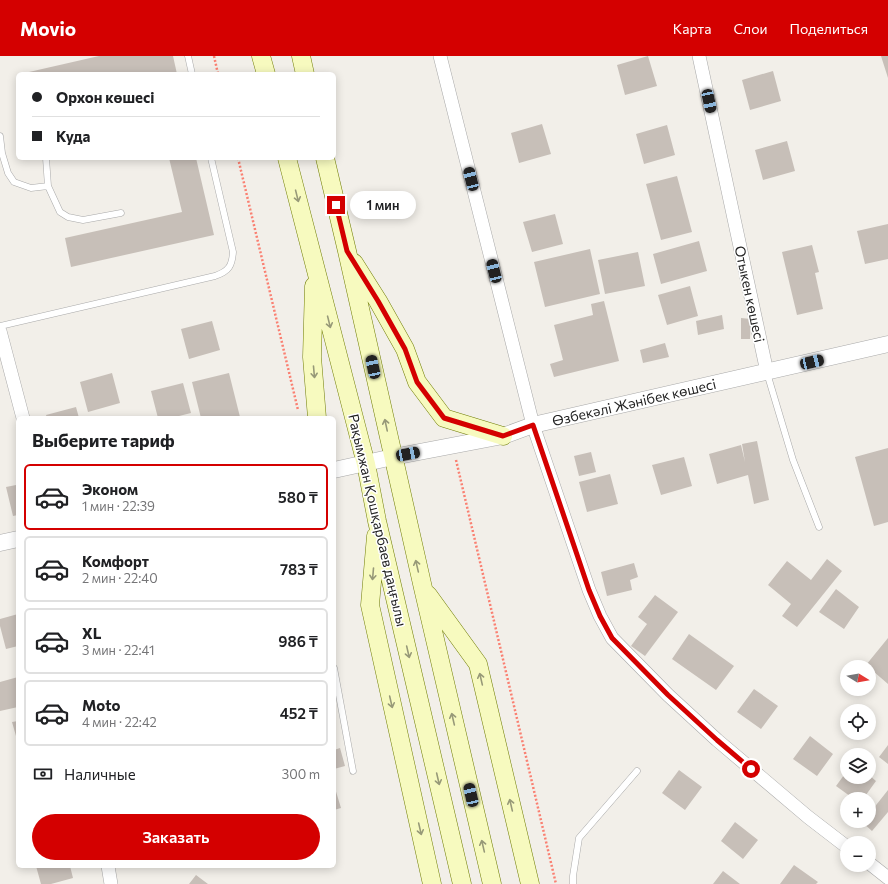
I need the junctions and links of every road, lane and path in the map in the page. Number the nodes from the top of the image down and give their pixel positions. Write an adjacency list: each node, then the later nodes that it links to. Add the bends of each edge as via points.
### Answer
1 (188, 56): 7 (lane)
2 (214, 56): 8 (path)
3 (261, 56): 9 (main road)
4 (301, 56): 10 (main road)
5 (440, 56): 28 (street)
6 (700, 56): 24 (street, Отыкен көшесі)
7 (192, 72)
8 (218, 72)
9 (265, 72)
10 (305, 72)
11 (0, 136): 17 (lane, via 8,173 14,182 31,188)
12 (46, 160): 17 (lane)
13 (211, 160): 21 (lane, via 233,252 230,268 224,273)
14 (238, 160): 25 (path)
15 (288, 160): 20 (main road, Рақымжан Қошқарбаев даңғылы, one-way to 20)
16 (325, 160): 19 (main road, Рақымжан Қошқарбаев даңғылы)
17 (48, 186): 18 (lane, via 60,212 68,217 83,220)
18 (121, 213)
19 (347, 251): 29 (main road, via 405,349 417,382 444,418); 31 (main road, Рақымжан Қошқарбаев даңғылы, one-way to 19)
20 (314, 263): 27 (main road, one-way to 27, via 312,357); 32 (main road, Рақымжан Қошқарбаев даңғылы, one-way to 32)
21 (0, 326)
22 (0, 331): 26 (street)
23 (888, 344): 24 (street, Өзбекәлі Жәнібек көшесі)
24 (767, 372): 28 (street, Өзбекәлі Жәнібек көшесі); 35 (lane, Отыкен көшесі, via 793,460)
25 (298, 410)
26 (22, 416)
27 (317, 416)
28 (533, 425): 29 (street, Өзбекәлі Жәнібек көшесі); 42 (street, via 589,590 612,638 717,740)
29 (503, 436): 30 (street, Өзбекәлі Жәнібек көшесі)
30 (452, 446): 31 (street, Өзбекәлі Жәнібек көшесі); 51 (path)
31 (393, 457): 32 (street, Өзбекәлі Жәнібек көшесі); 38 (main road, Рақымжан Қошқарбаев даңғылы, one-way to 31)
32 (366, 464): 33 (street, Өзбекәлі Жәнібек көшесі); 34 (main road, Рақымжан Қошқарбаев даңғылы)
33 (336, 470)
34 (377, 521): 47 (main road, one-way to 47, via 370,605); 48 (main road, Рақымжан Қошқарбаев даңғылы, one-way to 48)
35 (819, 527)
36 (16, 539): 37 (street)
37 (0, 543)
38 (422, 588): 49 (main road, Рақымжан Қошқарбаев даңғылы, one-way to 38); 50 (main road, one-way to 38, via 478,664)
39 (336, 679): 40 (lane)
40 (353, 771)
41 (637, 771): 52 (lane, via 579,838)
42 (840, 842)
43 (108, 868): 46 (street)
44 (876, 869): 45 (street)
45 (888, 878)
46 (111, 884)
47 (432, 884)
48 (462, 884)
49 (492, 884)
50 (530, 884)
51 (556, 884)
52 (573, 884)

